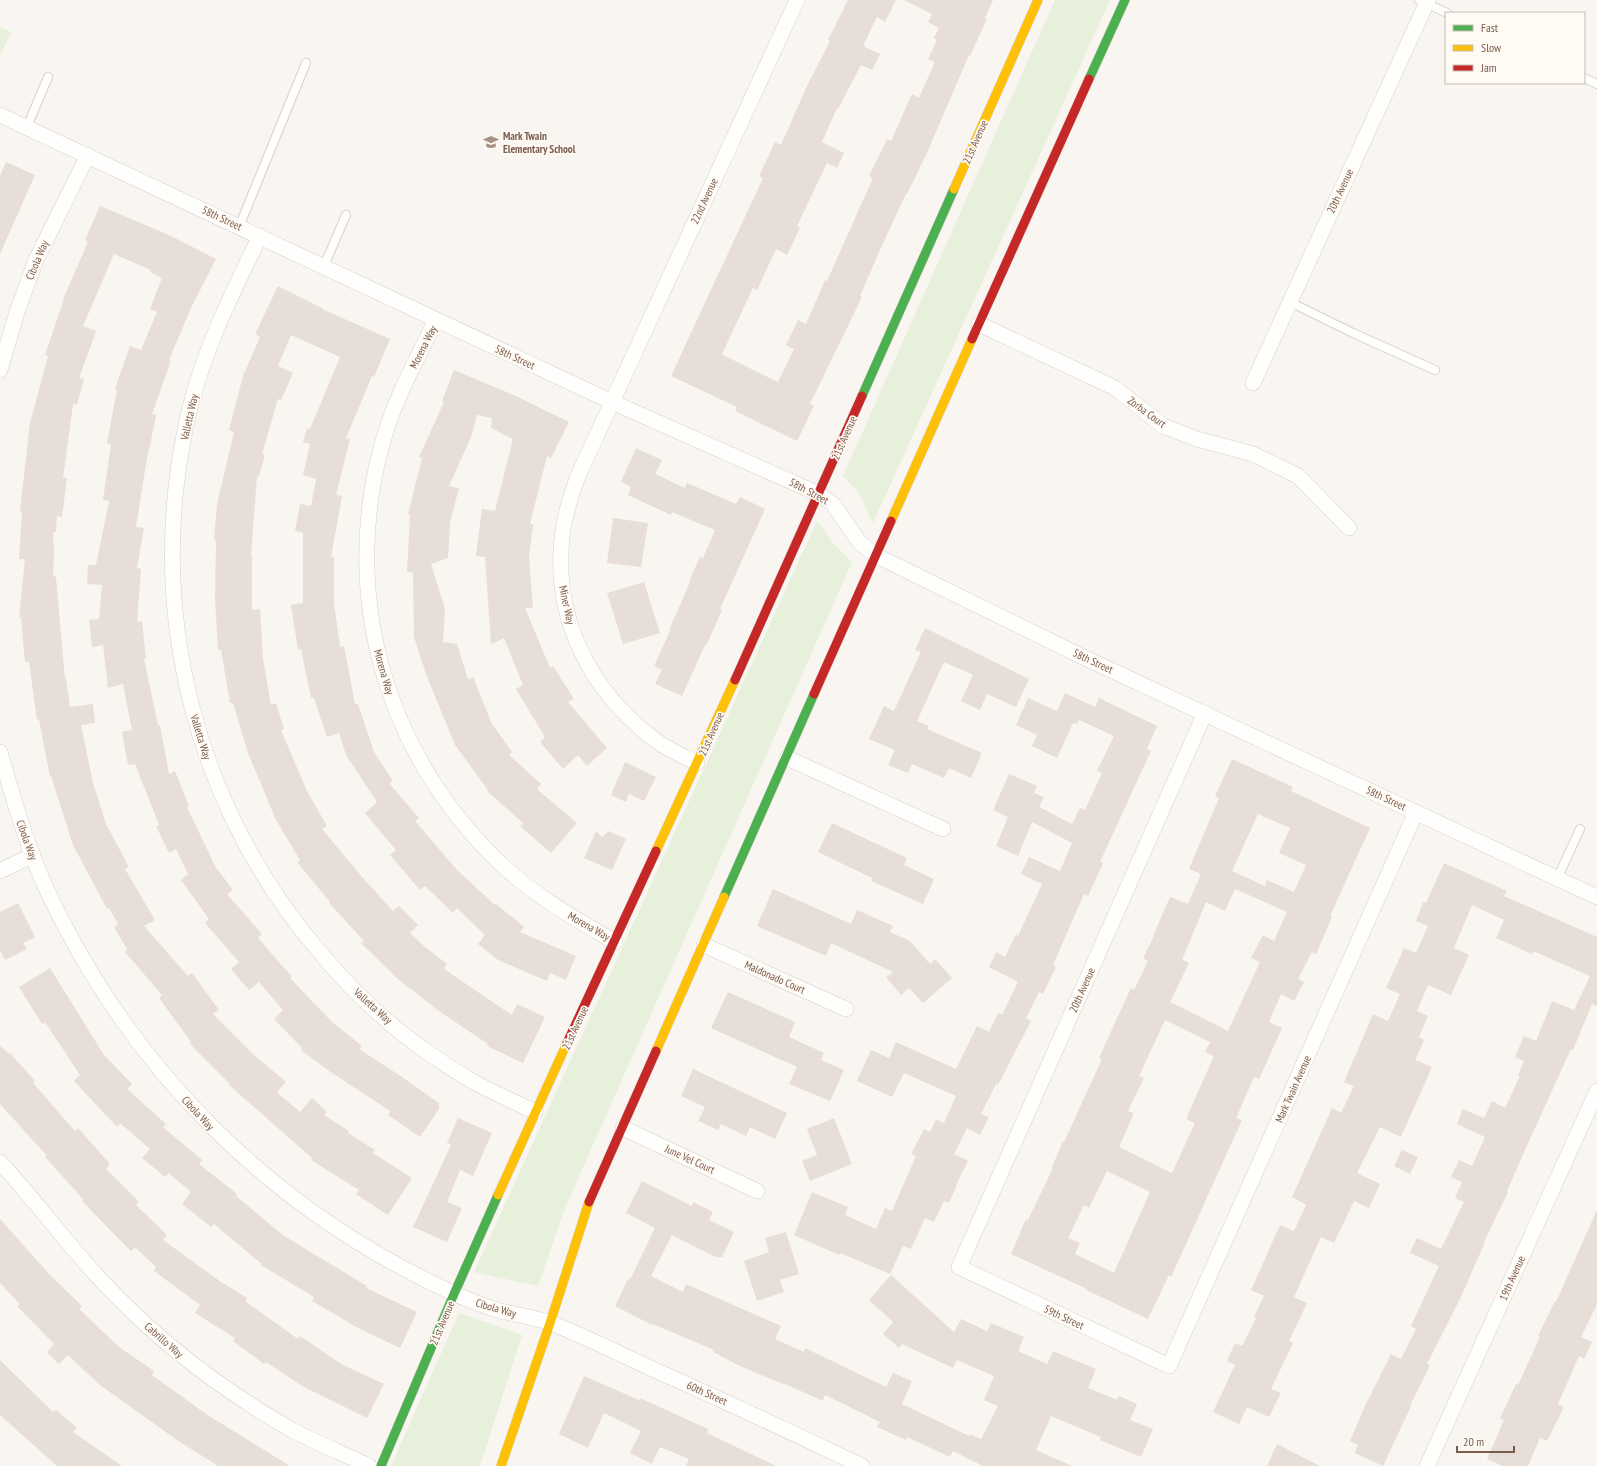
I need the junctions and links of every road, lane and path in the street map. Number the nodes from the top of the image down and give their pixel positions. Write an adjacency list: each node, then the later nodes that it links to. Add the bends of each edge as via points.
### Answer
1 (797, 0): 23 (street, 22nd Avenue)
2 (1038, 0): 24 (street, 21st Avenue)
3 (1125, 0): 19 (street)
4 (1424, 1): 5 (lane); 17 (street, 20th Avenue)
5 (1445, 12)
6 (306, 63): 14 (lane)
7 (48, 77): 11 (lane)
8 (1585, 78): 9 (lane)
9 (1597, 84)
10 (0, 115): 11 (street, 58th Street)
11 (27, 127): 12 (street, 58th Street)
12 (88, 155): 14 (street, 58th Street); 20 (street, Cibola Way, via 36,260)
13 (346, 215): 16 (lane)
14 (239, 226): 15 (street, 58th Street)
15 (260, 236): 16 (street, 58th Street); 42 (street, Valletta Way, via 220,319 200,373 186,424 177,477 173,583 177,636 200,740 219,790 246,847 280,902 340,976 378,1013 428,1053 473,1082)
16 (324, 266): 18 (street, 58th Street)
17 (1290, 302): 21 (lane); 22 (street, 20th Avenue)
18 (436, 320): 23 (street, 58th Street); 38 (street, Morena Way, via 400,394 383,440 373,483 367,526 368,586 374,635 384,677 414,752 441,795 468,830 503,866 531,889)
19 (979, 324): 25 (street, Zorba Court, via 1114,388 1163,426 1197,439 1253,454 1298,476); 26 (street)
20 (0, 370)
21 (1435, 370)
22 (1253, 383)
23 (612, 402): 24 (street, 58th Street); 30 (street, Miner Way, via 578,476 568,505 562,538 561,568 570,624 579,649 594,676 612,700 656,741)
24 (819, 494): 26 (street, 58th Street, via 833,504 860,543); 30 (street, 21st Avenue)
25 (1349, 528)
26 (877, 556): 27 (street, 58th Street, via 1083,657); 29 (street)
27 (1205, 713): 31 (street, 58th Street); 46 (street, 20th Avenue)
28 (0, 752): 34 (street, Cibola Way, via 15,807)
29 (786, 758): 32 (street); 39 (street)
30 (697, 763): 38 (street, 21st Avenue)
31 (1416, 812): 36 (street, 58th Street); 49 (street, Mark Twain Avenue)
32 (943, 829)
33 (1580, 829): 36 (lane)
34 (33, 855): 35 (street); 47 (street, Cibola Way, via 69,935 120,1019 153,1063 200,1116 240,1155 294,1199 339,1231 387,1260)
35 (0, 871)
36 (1557, 879): 37 (street, 58th Street)
37 (1597, 898)
38 (615, 942): 42 (street, 21st Avenue)
39 (704, 946): 40 (street, Maldonado Court); 43 (street)
40 (846, 1009)
41 (1597, 1091): 54 (street, 19th Avenue)
42 (535, 1112): 47 (street, 21st Avenue)
43 (623, 1128): 45 (street, June Vel Court); 48 (street, via 586,1208)
44 (0, 1162): 50 (street, Cabrillo Way, via 98,1277 135,1314 205,1374 293,1430)
45 (758, 1191)
46 (959, 1267): 49 (street, 59th Street)
47 (454, 1294): 48 (street, Cibola Way, via 502,1311); 51 (street, 21st Avenue)
48 (550, 1323): 52 (street); 53 (street, 60th Street)
49 (1170, 1366)
50 (369, 1466)
51 (381, 1466)
52 (501, 1466)
53 (862, 1466)
54 (1427, 1466)

